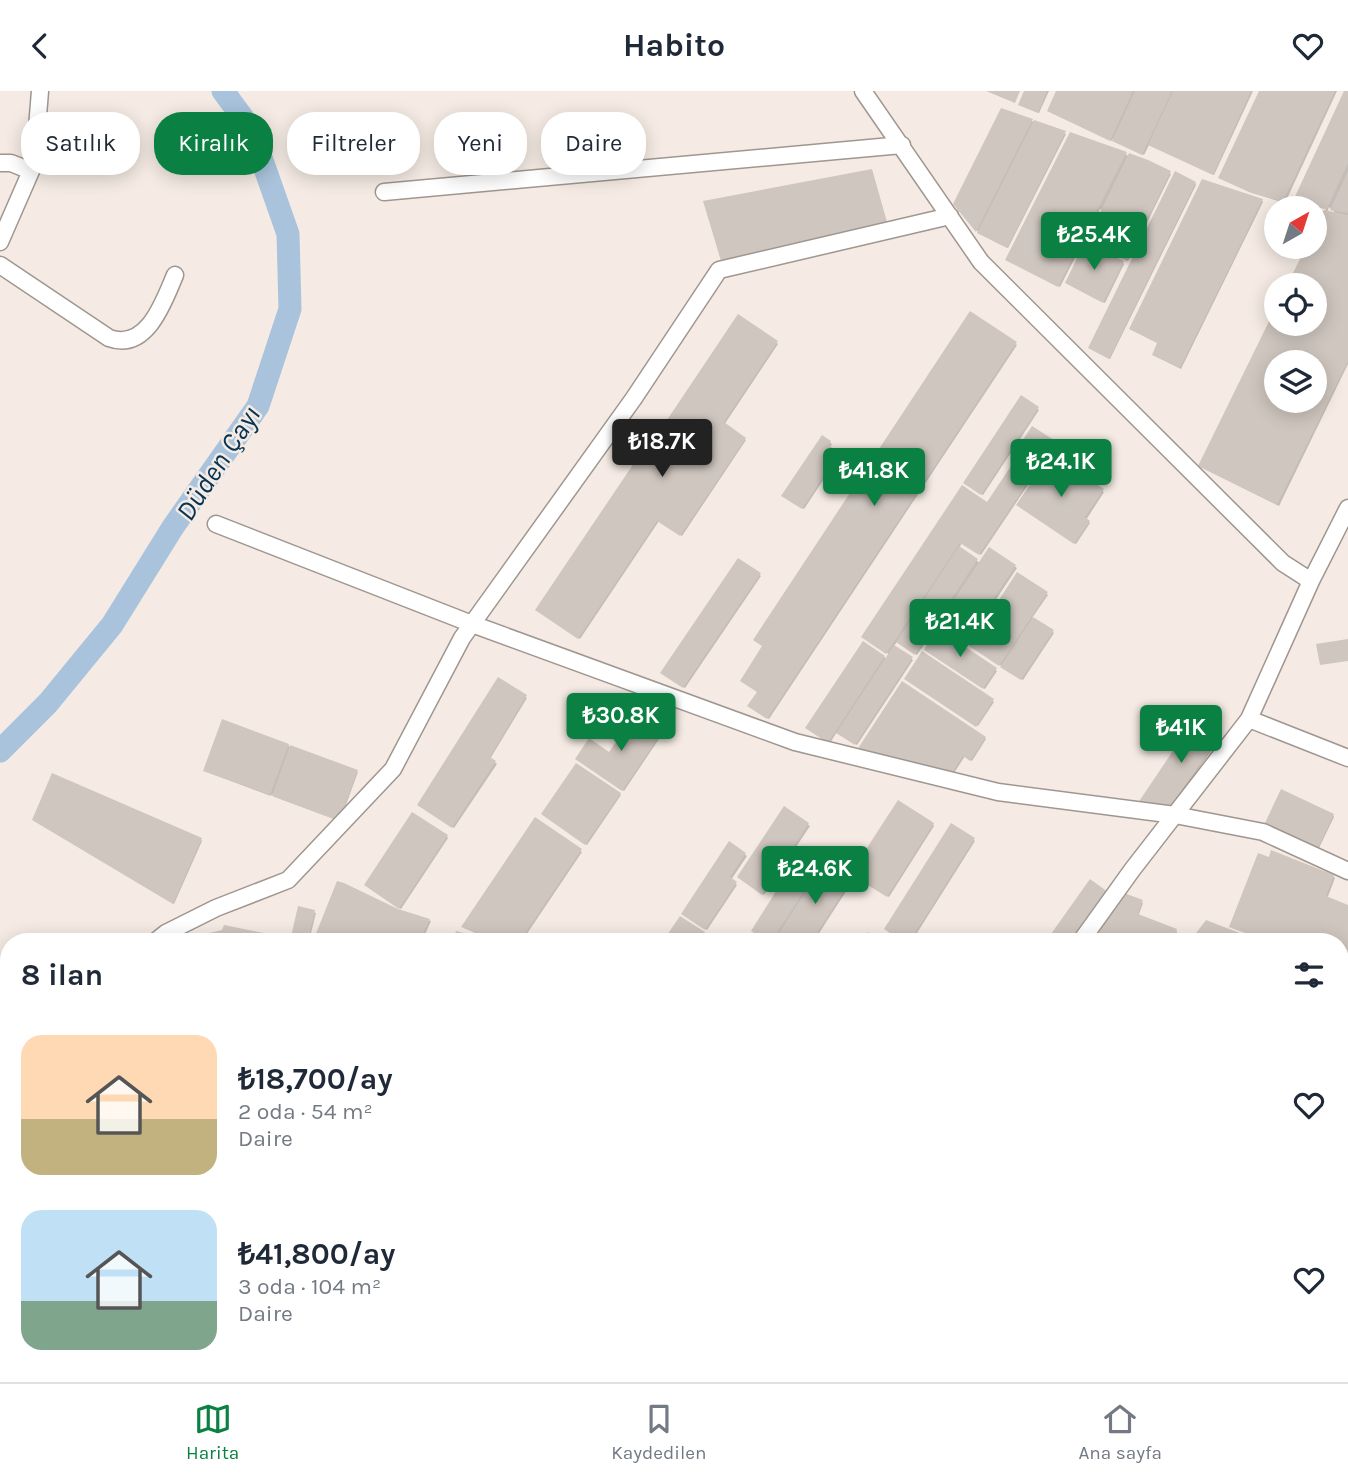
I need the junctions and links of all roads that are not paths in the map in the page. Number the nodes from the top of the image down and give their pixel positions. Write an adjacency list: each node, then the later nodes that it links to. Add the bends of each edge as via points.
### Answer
1 (40, 91): 3 (street)
2 (863, 91): 4 (street)
3 (38, 112)
4 (902, 145): 8 (street); 9 (street)
5 (0, 163): 6 (street)
6 (21, 167)
7 (29, 175): 10 (street)
8 (384, 192)
9 (950, 216): 15 (street, via 981,262 1283,563); 16 (street, via 719,270)
10 (0, 242)
11 (0, 265): 12 (street, via 109,338 121,341 139,334 154,319)
12 (175, 275)
13 (1348, 508): 15 (street)
14 (216, 524): 16 (street)
15 (1311, 581): 17 (street)
16 (472, 624): 19 (street, via 795,741 998,792); 21 (street, via 393,769 288,880)
17 (1248, 719): 18 (street); 19 (street)
18 (1348, 758)
19 (1175, 815): 20 (street, via 1263,832); 22 (street)
20 (1348, 871)
21 (166, 933)
22 (1087, 933)

